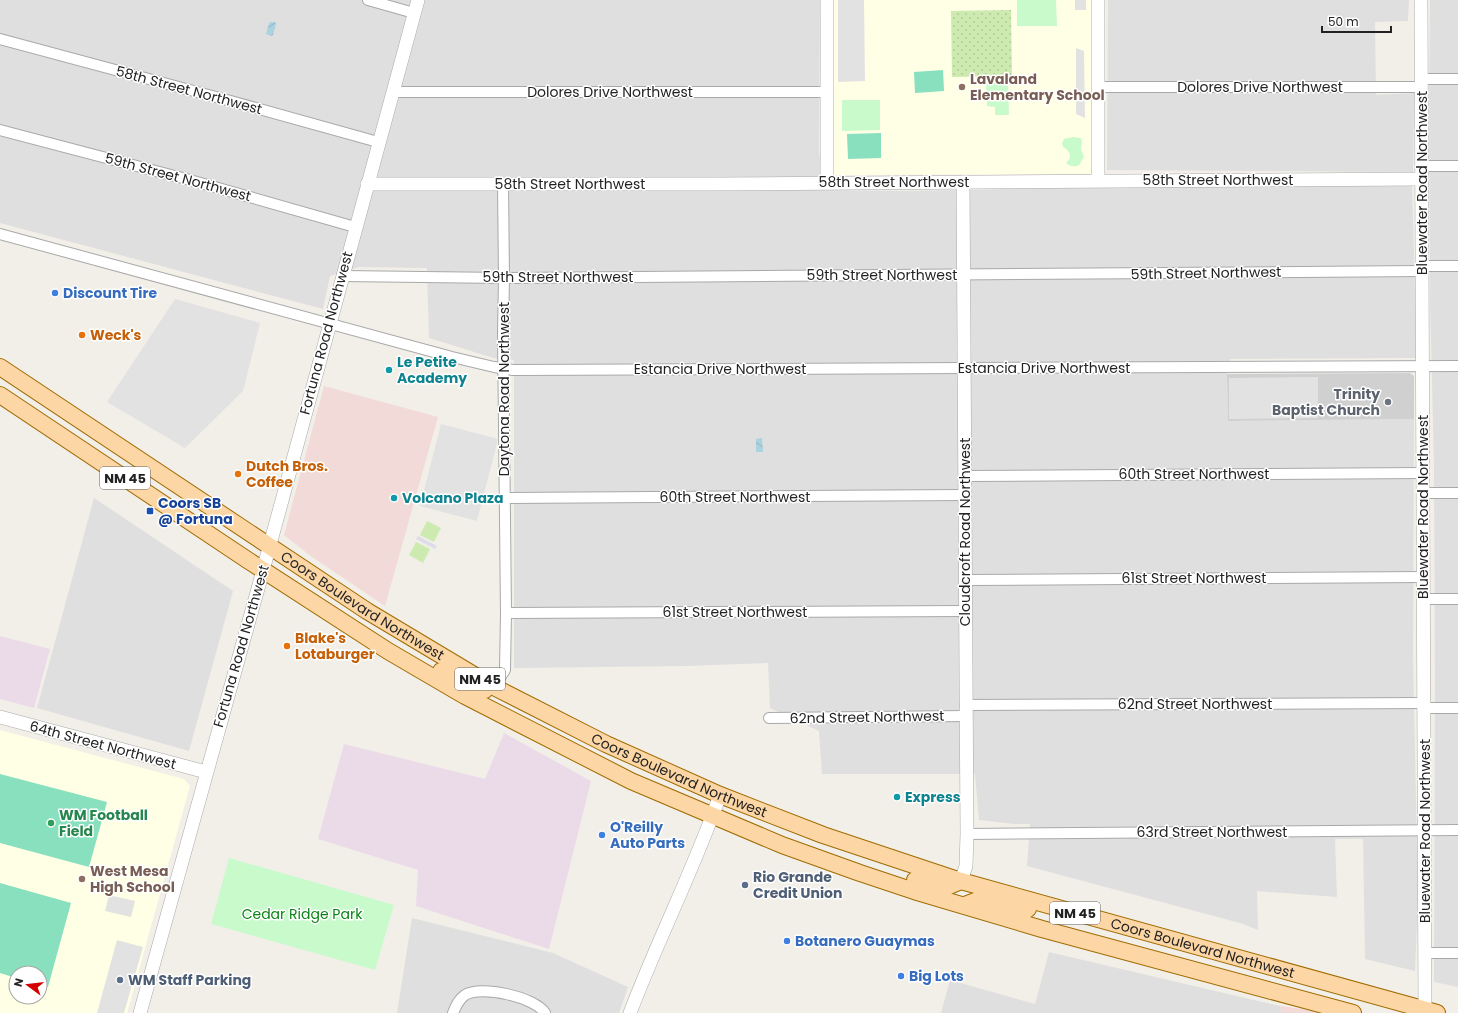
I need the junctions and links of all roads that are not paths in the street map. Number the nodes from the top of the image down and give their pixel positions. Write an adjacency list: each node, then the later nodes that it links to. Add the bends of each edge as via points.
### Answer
1 (368, 0): 5 (street)
2 (826, 0): 11 (street)
3 (1098, 0): 9 (street)
4 (1421, 0): 8 (street, Bluewater Road Northwest)
5 (416, 6): 10 (street, Fortuna Road Northwest)
6 (0, 39): 13 (street, 58th Street Northwest)
7 (1458, 78): 8 (street, Dolores Drive Northwest)
8 (1422, 83): 9 (street, Dolores Drive Northwest); 15 (street, Bluewater Road Northwest)
9 (1098, 87): 16 (street)
10 (393, 92): 11 (street, Dolores Drive Northwest); 13 (street, Fortuna Road Northwest)
11 (826, 92): 17 (street)
12 (0, 130): 21 (street, 59th Street Northwest)
13 (378, 142): 19 (street, Fortuna Road Northwest)
14 (1458, 166): 15 (street, 58th Street Northwest)
15 (1422, 172): 16 (street, 58th Street Northwest); 24 (street, Bluewater Road Northwest)
16 (1098, 180): 18 (street, 58th Street Northwest)
17 (827, 182): 18 (street, 58th Street Northwest); 20 (street, 58th Street Northwest)
18 (963, 182): 25 (street, Cloudcroft Road Northwest)
19 (367, 184): 20 (street, 58th Street Northwest); 21 (street, Fortuna Road Northwest)
20 (503, 184): 27 (street, Daytona Road Northwest)
21 (355, 227): 26 (street, Fortuna Road Northwest)
22 (0, 234): 28 (street, Estancia Drive Northwest)
23 (1458, 266): 24 (street, 59th Street Northwest)
24 (1422, 268): 25 (street, 59th Street Northwest); 29 (street, Bluewater Road Northwest)
25 (964, 275): 27 (street, 59th Street Northwest); 33 (street, Cloudcroft Road Northwest)
26 (342, 276): 27 (street, 59th Street Northwest); 28 (street, Fortuna Road Northwest)
27 (504, 278): 32 (street, Daytona Road Northwest)
28 (330, 325): 32 (street, Estancia Drive Northwest); 41 (street, Fortuna Road Northwest)
29 (1423, 366): 30 (street, Estancia Drive Northwest); 33 (street, Estancia Drive Northwest); 35 (street, Bluewater Road Northwest)
30 (1458, 366)
31 (0, 367): 41 (main road, Coors Boulevard Northwest / NM 45)
32 (503, 368): 33 (street, Estancia Drive Northwest); 40 (street, Daytona Road Northwest)
33 (964, 368): 36 (street, Cloudcroft Road Northwest)
34 (0, 395): 42 (main road, Coors Boulevard Northwest / NM 45)
35 (1423, 473): 36 (street, 60th Street Northwest); 37 (street, Bluewater Road Northwest)
36 (965, 476): 39 (street, Cloudcroft Road Northwest)
37 (1424, 493): 38 (street); 43 (street, Bluewater Road Northwest)
38 (1458, 493)
39 (965, 495): 40 (street, 60th Street Northwest); 44 (street, Cloudcroft Road Northwest)
40 (505, 498): 48 (street, Daytona Road Northwest)
41 (269, 545): 42 (street, Fortuna Road Northwest); 50 (main road, Coors Boulevard Northwest / NM 45, via 367,611)
42 (263, 570): 49 (main road, Coors Boulevard Northwest / NM 45, via 347,626); 58 (street, Fortuna Road Northwest)
43 (1424, 577): 44 (street, 61st Street Northwest); 45 (street, Bluewater Road Northwest)
44 (965, 580): 47 (street, Cloudcroft Road Northwest)
45 (1424, 599): 46 (street); 51 (street, Bluewater Road Northwest)
46 (1458, 599)
47 (964, 611): 48 (street, 61st Street Northwest); 53 (street, Cloudcroft Road Northwest)
48 (506, 614): 50 (street, Daytona Road Northwest, via 505,670)
49 (428, 675): 50 (main road, via 441,671 479,690 490,690); 56 (main road, Coors Boulevard Northwest / NM 45)
50 (494, 687): 57 (main road, Coors Boulevard Northwest / NM 45)
51 (1424, 706): 52 (street, 62nd Street Northwest); 53 (street, 62nd Street Northwest); 61 (street, Bluewater Road Northwest)
52 (1458, 708)
53 (965, 710): 55 (street, 62nd Street Northwest); 63 (street, Cloudcroft Road Northwest)
54 (0, 717): 58 (street, 64th Street Northwest)
55 (769, 718)
56 (530, 729): 57 (main road, via 546,726 587,742); 60 (main road, Coors Boulevard Northwest / NM 45, via 631,781)
57 (606, 744): 59 (main road, Coors Boulevard Northwest / NM 45)
58 (206, 772): 71 (street, Fortuna Road Northwest)
59 (720, 795): 60 (street); 64 (main road, Coors Boulevard Northwest / NM 45, via 823,835)
60 (712, 816): 65 (main road, Coors Boulevard Northwest / NM 45, via 809,855); 74 (street)
61 (1425, 830): 62 (street, 63rd Street Northwest); 63 (street, 63rd Street Northwest); 68 (street, Bluewater Road Northwest)
62 (1458, 830)
63 (967, 834): 64 (street, Cloudcroft Road Northwest, via 966,866)
64 (961, 881): 65 (main road, via 947,887 904,876); 66 (main road, Coors Boulevard Northwest / NM 45)
65 (890, 883): 67 (main road, Coors Boulevard Northwest / NM 45)
66 (1040, 903): 67 (main road, via 1026,910 978,900); 70 (main road, Coors Boulevard Northwest / NM 45)
67 (962, 906): 75 (main road, Coors Boulevard Northwest / NM 45)
68 (1426, 953): 69 (street); 70 (street, Bluewater Road Northwest)
69 (1458, 953)
70 (1429, 1012)
71 (140, 1013)
72 (453, 1013): 73 (street, via 465,995 478,991 514,996 531,1002)
73 (545, 1013)
74 (630, 1013)
75 (1354, 1013)

